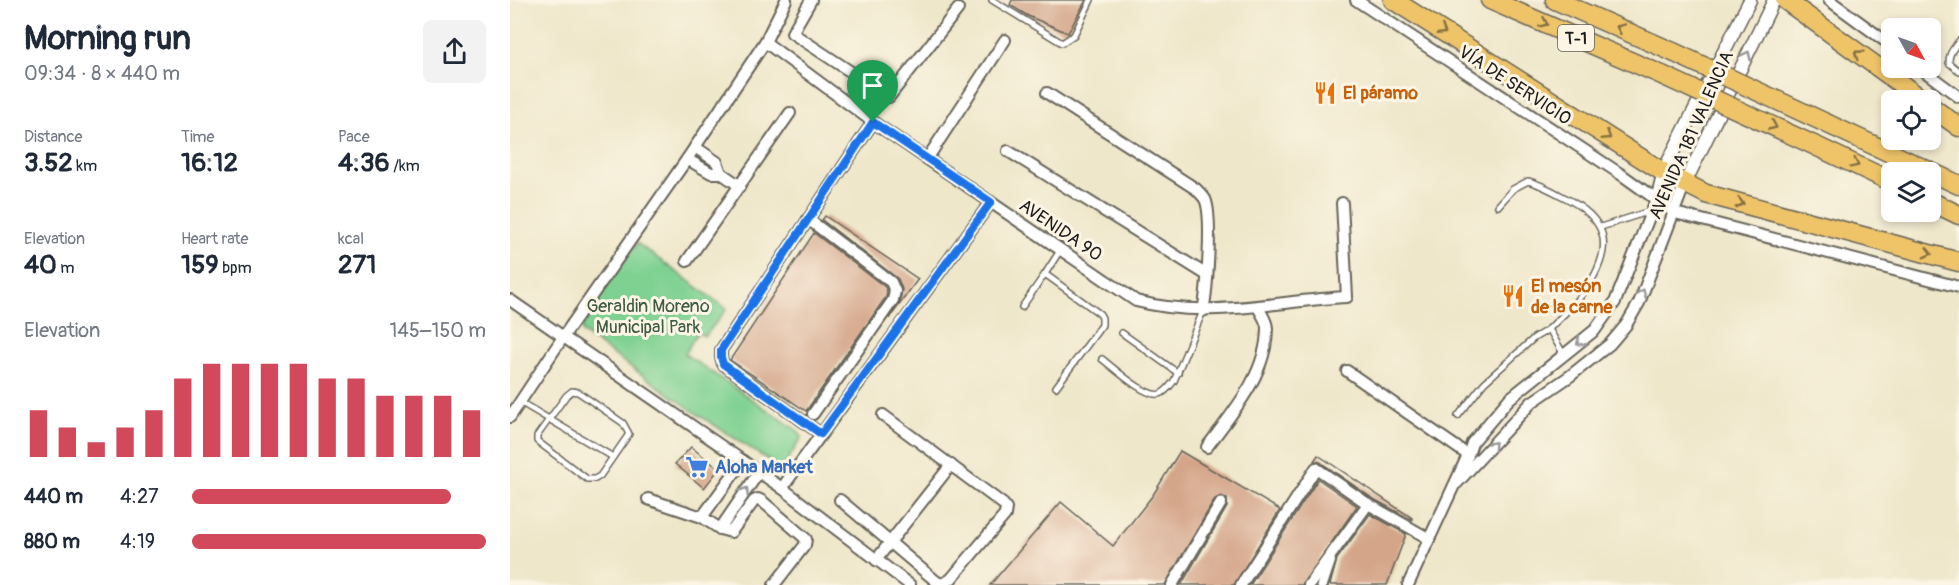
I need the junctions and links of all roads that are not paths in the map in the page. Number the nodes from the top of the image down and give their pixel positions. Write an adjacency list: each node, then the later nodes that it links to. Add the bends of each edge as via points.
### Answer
1 (786, 0): 14 (street)
2 (811, 0): 15 (street)
3 (992, 0): 4 (lane, via 1062,43 1074,35)
4 (1091, 0)
5 (1356, 0): 41 (street, VÍA DE SERVICIO, via 1622,175)
6 (1393, 0): 33 (highway, one-way to 33)
7 (1490, 0): 35 (highway, T-1, one-way to 35, bridge)
8 (1555, 0): 37 (highway, T-1, one-way to 8, bridge)
9 (1750, 0): 33 (street, AVENIDA 181 VALENCIA)
10 (1774, 0): 36 (street, AVENIDA 181 VALENCIA, one-way to 10)
11 (1785, 0): 22 (highway, one-way to 11)
12 (1828, 0): 16 (street)
13 (958, 9): 15 (street, via 889,97 792,33)
14 (779, 13): 15 (street); 19 (street)
15 (798, 23)
16 (1881, 38)
17 (1005, 40): 32 (street)
18 (1959, 41): 20 (lane, via 1949,63)
19 (765, 42): 27 (street, AVENIDA 90); 29 (street)
20 (1959, 71)
21 (1933, 78): 24 (street)
22 (1909, 90)
23 (1047, 93): 52 (street, via 1205,198)
24 (1959, 97)
25 (790, 113): 38 (street)
26 (1941, 114): 28 (highway)
27 (873, 122): 32 (street, AVENIDA 90); 46 (street)
28 (1959, 127)
29 (695, 147): 31 (street); 34 (street, via 717,162)
30 (1008, 151): 52 (street)
31 (687, 159): 34 (street, via 711,173); 62 (street)
32 (927, 159): 39 (street, AVENIDA 90)
33 (1663, 172): 36 (highway); 41 (street, AVENIDA 181 VALENCIA)
34 (721, 173): 38 (street)
35 (1881, 177)
36 (1685, 183): 44 (street, AVENIDA 181 VALENCIA); 50 (highway, one-way to 50, via 1706,194)
37 (1959, 185)
38 (740, 186): 49 (street)
39 (991, 202): 48 (street, AVENIDA 90); 74 (street)
40 (1342, 203): 56 (street, AVENIDA 90, via 1347,297)
41 (1653, 205): 44 (street, VÍA DE SERVICIO); 47 (lane); 58 (street, AVENIDA 181 VALENCIA)
42 (1498, 206): 47 (lane, via 1513,189 1528,181 1569,199 1588,211)
43 (1941, 206): 45 (highway)
44 (1675, 213): 53 (street, VÍA DE SERVICIO); 59 (street, AVENIDA 181 VALENCIA, one-way to 44, via 1639,303)
45 (1959, 215)
46 (808, 219): 69 (street, via 891,282 894,291 893,300); 74 (street, via 728,337 721,357 723,364)
47 (1600, 226): 60 (lane, via 1604,244 1599,264 1583,294)
48 (1061, 249): 51 (lane); 57 (street, AVENIDA 90, via 1136,301)
49 (687, 261)
50 (1959, 262)
51 (1045, 274): 55 (lane); 67 (lane, via 1102,318 1102,325)
52 (1207, 275): 57 (street)
53 (1959, 288)
54 (510, 300): 62 (street)
55 (1022, 307)
56 (1258, 307): 57 (street, AVENIDA 90); 75 (street, via 1268,326 1261,362 1245,394)
57 (1203, 311): 66 (lane)
58 (1609, 313): 59 (street); 63 (street, AVENIDA 181 VALENCIA, one-way to 63)
59 (1626, 325): 82 (street, AVENIDA 181 VALENCIA, one-way to 59, via 1532,402 1610,345)
60 (1549, 329): 63 (lane); 71 (lane, via 1484,383)
61 (1122, 333): 66 (lane)
62 (562, 337): 68 (street); 78 (street)
63 (1564, 355): 76 (street, AVENIDA 181 VALENCIA, via 1509,399 1472,442)
64 (1102, 359): 66 (lane, via 1151,394 1167,390)
65 (1347, 371): 76 (street)
66 (1178, 373)
67 (1056, 387)
68 (520, 402): 72 (street); 73 (lane)
69 (813, 414)
70 (883, 415): 79 (street)
71 (1458, 416)
72 (510, 417)
73 (550, 419): 77 (lane); 77 (lane, via 537,441 587,479 600,476); 77 (lane, via 566,396 572,391 578,393 628,429 629,434)
74 (821, 434): 81 (street)
75 (1207, 447)
76 (1468, 455): 82 (street, AVENIDA 181 VALENCIA)
77 (613, 457)
78 (743, 461): 80 (street); 87 (street)
79 (951, 465): 90 (street); 90 (street, via 1004,504 1005,514 943,584)
80 (759, 472): 81 (street); 88 (street, one-way to 80)
81 (782, 488): 92 (street)
82 (1453, 488): 89 (street)
83 (648, 499): 87 (street)
84 (840, 500): 90 (street)
85 (1221, 503): 95 (street)
86 (1368, 504): 89 (street); 91 (street); 96 (street, via 1316,468)
87 (702, 517): 88 (street)
88 (720, 529): 93 (street, via 731,532 758,499 804,535 805,545)
89 (1428, 538): 99 (street)
90 (892, 542): 92 (street)
91 (1335, 547): 97 (street); 98 (street)
92 (876, 560): 94 (street)
93 (774, 585)
94 (910, 585)
95 (1172, 585)
96 (1241, 585)
97 (1309, 585)
98 (1322, 585)
99 (1408, 585)

